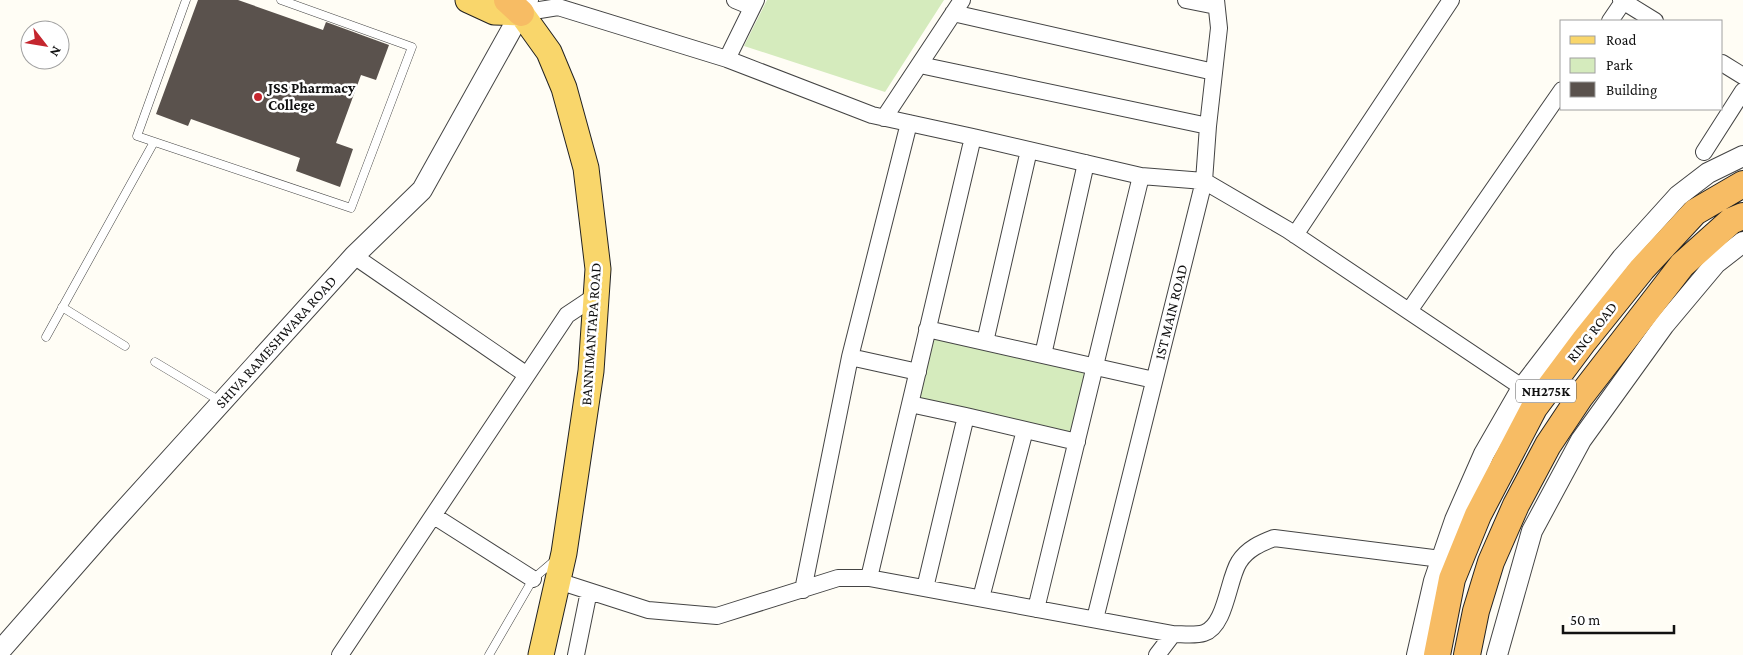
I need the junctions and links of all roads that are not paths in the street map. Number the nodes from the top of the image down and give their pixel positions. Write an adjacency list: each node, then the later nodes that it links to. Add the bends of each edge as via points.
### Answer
1 (186, 0): 25 (lane, via 137,136)
2 (280, 0): 25 (lane, via 412,47 351,208)
3 (468, 0): 9 (main road, via 494,12)
4 (735, 0): 10 (street)
5 (1186, 0): 8 (street)
6 (1451, 0): 34 (street)
7 (1622, 1): 12 (street); 13 (street)
8 (1216, 3): 17 (street, 1ST MAIN ROAD, via 1219,28)
9 (518, 4): 14 (street, via 558,7); 36 (street, SHIVA RAMESHWARA ROAD, via 422,190); 37 (main road, BANNIMANTAPA ROAD, via 549,52 564,88 583,159 598,270)
10 (754, 4): 14 (street)
11 (958, 7): 16 (street); 17 (street)
12 (1611, 20)
13 (1653, 20)
14 (727, 59): 21 (street)
15 (1723, 64): 18 (street)
16 (920, 65): 21 (street); 23 (street)
17 (1214, 72): 23 (street, 1ST MAIN ROAD)
18 (1743, 76)
19 (1743, 91): 27 (street)
20 (1560, 93): 40 (street)
21 (884, 118): 22 (street)
22 (909, 123): 24 (street); 46 (street)
23 (1208, 126): 31 (street, 1ST MAIN ROAD)
24 (973, 137): 26 (street); 41 (street)
25 (154, 142): 39 (lane)
26 (1029, 150): 29 (street); 43 (street)
27 (1704, 152)
28 (1743, 156): 52 (street, via 1708,173 1678,196 1622,258)
29 (1086, 163): 30 (street); 45 (street)
30 (1141, 176): 31 (street); 48 (street)
31 (1204, 181): 34 (street); 51 (street, 1ST MAIN ROAD)
32 (1743, 184): 52 (highway, RING ROAD / NH275K, via 1695,212 1642,269 1584,341)
33 (1743, 216): 38 (highway, RING ROAD / NH275K, via 1731,221 1682,265)
34 (1295, 235): 40 (street)
35 (1743, 242): 38 (street)
36 (354, 256): 50 (street); 53 (street, SHIVA RAMESHWARA ROAD)
37 (596, 295): 50 (street, via 567,315); 59 (main road, BANNIMANTAPA ROAD, via 591,371)
38 (1670, 300): 79 (highway, RING ROAD / NH275K, via 1580,397 1548,445 1516,505 1492,562 1476,611); 80 (street, via 1659,332 1581,440 1532,531)
39 (62, 308): 42 (lane); 44 (lane)
40 (1409, 311): 52 (street)
41 (928, 329): 43 (street); 49 (street)
42 (46, 337)
43 (985, 342): 45 (street)
44 (125, 346)
45 (1043, 355): 48 (street)
46 (850, 357): 49 (street); 65 (street)
47 (155, 362): 53 (lane)
48 (1095, 366): 51 (street); 57 (street)
49 (918, 372): 54 (street)
50 (527, 375): 58 (street)
51 (1154, 380): 69 (street, 1ST MAIN ROAD)
52 (1531, 394): 60 (street, via 1484,454 1454,520); 78 (highway, RING ROAD / NH275K, via 1534,408 1478,515 1452,579)
53 (222, 402): 71 (street, SHIVA RAMESHWARA ROAD)
54 (910, 404): 55 (street); 61 (street)
55 (966, 416): 56 (street); 64 (street)
56 (1025, 430): 57 (street); 67 (street)
57 (1077, 442): 68 (street)
58 (434, 516): 62 (street); 72 (street)
59 (564, 553): 62 (lane); 63 (main road, BANNIMANTAPA ROAD)
60 (1441, 560): 70 (street, via 1274,538 1250,550 1239,562 1220,616 1210,629 1204,633); 77 (street)
61 (869, 578): 64 (street); 65 (street, via 838,578)
62 (533, 579): 73 (lane)
63 (558, 581): 66 (street); 74 (main road, BANNIMANTAPA ROAD)
64 (925, 588): 67 (street)
65 (803, 590): 66 (street, via 717,616 648,610)
66 (589, 591): 75 (street)
67 (981, 598): 68 (street)
68 (1036, 609): 69 (street)
69 (1095, 620): 70 (street)
70 (1173, 634): 76 (street)
71 (0, 651)
72 (340, 655)
73 (488, 655)
74 (541, 655)
75 (576, 655)
76 (1157, 655)
77 (1416, 655)
78 (1437, 655)
79 (1467, 655)
80 (1497, 655)

